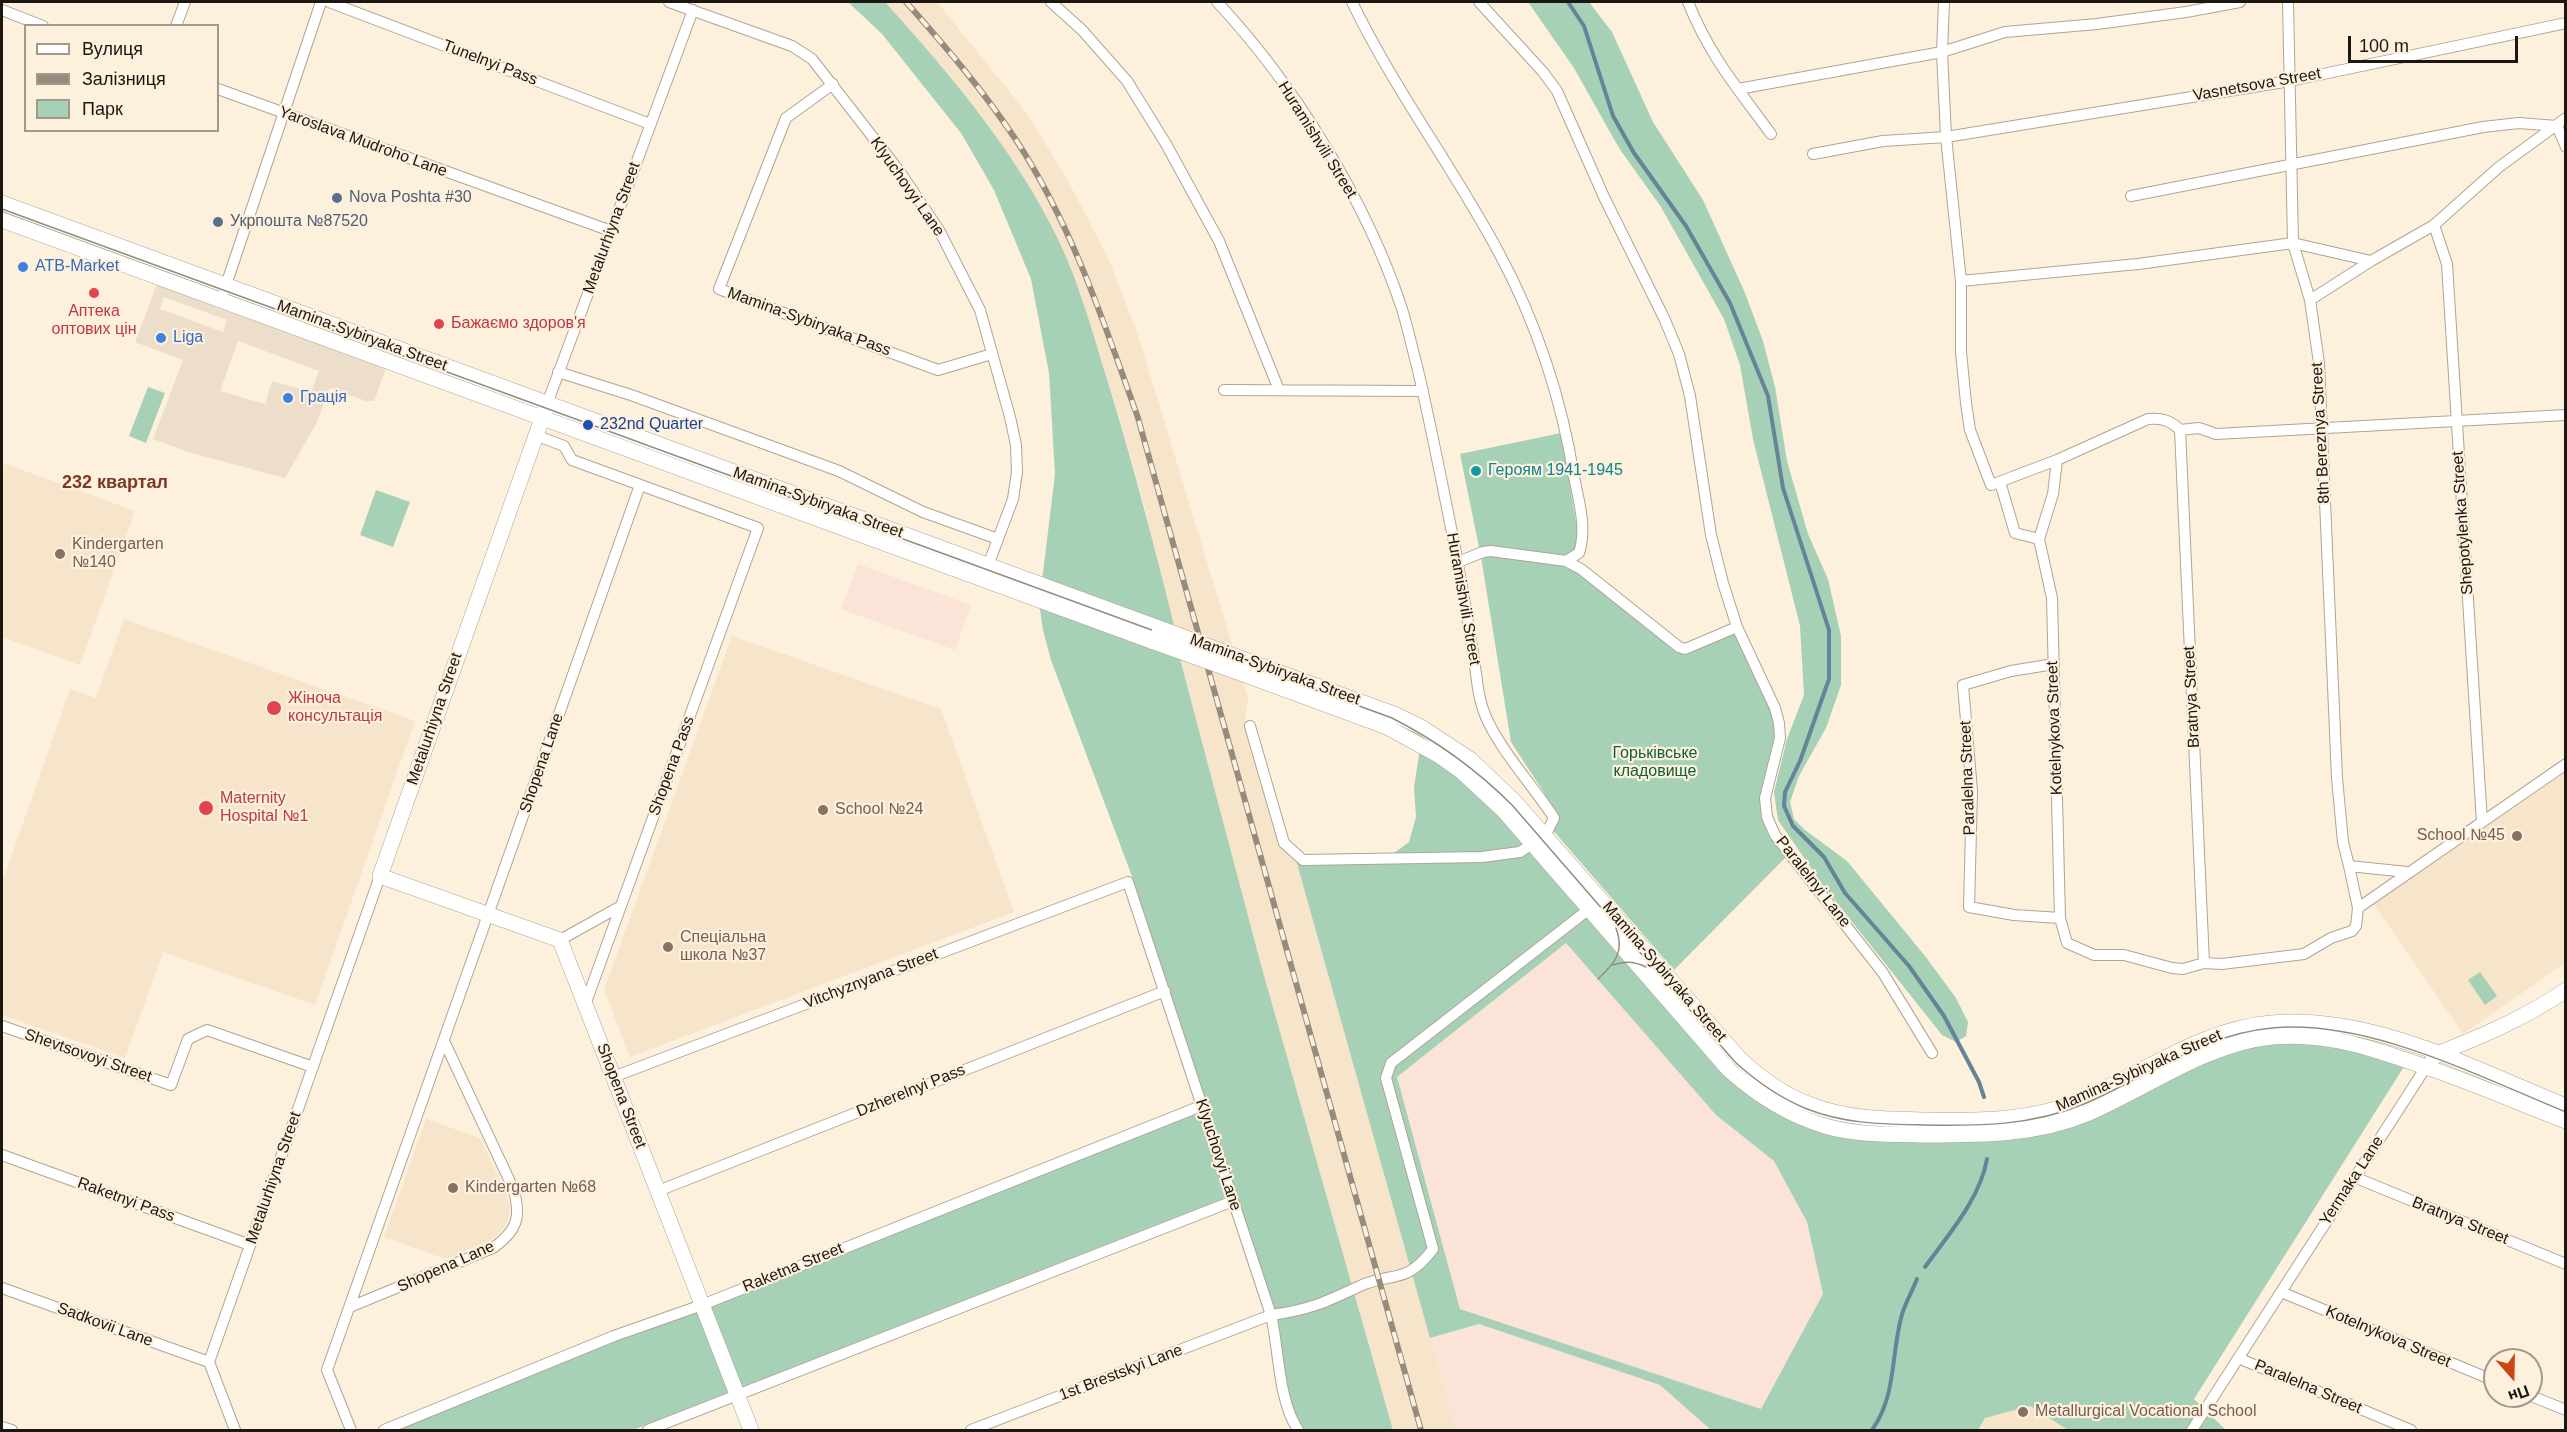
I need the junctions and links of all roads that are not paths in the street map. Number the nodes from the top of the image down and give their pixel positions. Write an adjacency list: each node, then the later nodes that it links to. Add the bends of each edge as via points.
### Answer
1 (185, 2): 17 (street)
2 (321, 2): 23 (street)
3 (329, 2): 25 (street, Tunelnyi Pass)
4 (669, 2): 14 (street, Klyuchovyi Lane)
5 (1051, 2): 44 (street, via 1127,81 1166,144 1219,241)
6 (1217, 2): 45 (street, Huramishvili Street, via 1265,58 1301,110 1373,235 1403,311)
7 (1352, 2): 57 (street, via 1382,60 1499,253 1526,310 1558,403 1580,509 1584,539 1579,553)
8 (1479, 2): 60 (street, via 1557,91 1675,345 1690,396 1711,535)
9 (1688, 2): 22 (street, via 1701,35)
10 (1944, 2): 18 (street)
11 (2240, 2): 18 (street, via 2130,20 2005,32)
12 (2288, 2): 19 (street, 8th Bereznya Street)
13 (2, 10): 16 (street)
14 (693, 10): 20 (street, Klyuchovyi Lane, via 792,46 812,59); 25 (street, Metalurhiyna Street)
15 (2565, 23): 19 (street, Vasnetsova Street)
16 (39, 24)
17 (177, 24)
18 (1942, 52): 22 (street); 27 (street)
19 (2290, 81): 27 (street, Vasnetsova Street); 30 (street, 8th Bereznya Street)
20 (833, 84): 41 (street, Klyuchovyi Lane, via 939,230 980,310); 41 (street, Mamina-Sybiryaka Pass, via 786,118 719,289 938,370)
21 (219, 89): 23 (street, Yaroslava Mudroho Lane)
22 (1738, 89): 26 (street)
23 (284, 113): 35 (street, Yaroslava Mudroho Lane); 39 (street)
24 (2561, 122): 28 (street); 30 (street, via 2483,127); 34 (street, via 2499,166)
25 (650, 124): 35 (street, Metalurhiyna Street)
26 (1771, 134)
27 (1946, 136): 29 (street, Vasnetsova Street, via 1883,141); 38 (street)
28 (2565, 147)
29 (1813, 154)
30 (2292, 166): 31 (street); 36 (street, 8th Bereznya Street)
31 (2131, 196)
32 (2, 204): 39 (main road, Mamina-Sybiryaka Street)
33 (2, 220): 39 (main road, Mamina-Sybiryaka Street)
34 (2434, 225): 37 (street); 48 (street, Shepotylenka Street, via 2447,264)
35 (611, 231): 42 (street, Metalurhiyna Street)
36 (2293, 243): 37 (street); 38 (street, via 2138,264); 40 (street, 8th Bereznya Street)
37 (2371, 261): 40 (street)
38 (1961, 281): 53 (street, via 1961,352 1970,430 1991,485)
39 (223, 293): 46 (main road, Mamina-Sybiryaka Street)
40 (2310, 300): 49 (street, 8th Bereznya Street, via 2319,363)
41 (992, 354): 55 (street, Klyuchovyi Lane, via 1014,436 1017,472 1013,499)
42 (558, 372): 46 (street, Metalurhiyna Street); 55 (street, via 839,471 923,512)
43 (1224, 390): 44 (street)
44 (1279, 390): 45 (street)
45 (1423, 391): 58 (street, Huramishvili Street)
46 (544, 412): 51 (main road, Metalurhiyna Street); 59 (main road, Mamina-Sybiryaka Street)
47 (2565, 414): 48 (street)
48 (2456, 421): 49 (street); 64 (street, Shepotylenka Street)
49 (2321, 428): 50 (street, via 2216,434 2199,428); 66 (street, 8th Bereznya Street, via 2337,778)
50 (2180, 430): 52 (street, via 2160,418 2148,419); 76 (street, Bratnya Street)
51 (535, 435): 54 (street, via 564,446 572,460); 68 (main road, Metalurhiyna Street)
52 (2056, 460): 53 (street); 56 (street, Kotelnykova Street, via 2053,494)
53 (2000, 482): 56 (street, via 2015,533)
54 (640, 485): 71 (street, Shopena Pass, via 758,528); 73 (street, Shopena Lane)
55 (998, 539): 59 (street, Klyuchovyi Lane)
56 (2039, 539): 61 (street, Kotelnykova Street, via 2052,598)
57 (1566, 561): 58 (street, via 1491,551); 60 (street, via 1679,647 1692,647)
58 (1458, 562): 65 (street, Huramishvili Street, via 1483,708 1494,732 1554,818)
59 (986, 572): 65 (main road, Mamina-Sybiryaka Street, bridge, via 1257,671 1378,723 1454,766)
60 (1737, 627): 82 (street, Paralelnyi Lane, via 1779,723 1780,738 1765,798 1767,817 1776,835 1883,973)
61 (2054, 664): 74 (street, Kotelnykova Street); 74 (street, Paralelna Street, via 1963,685 1972,791 1969,907)
62 (1250, 726): 65 (street, via 1284,843 1303,860 1482,858 1520,852)
63 (2565, 764): 64 (street)
64 (2482, 822): 67 (street)
65 (1539, 840): 70 (main road, Mamina-Sybiryaka Street)
66 (2349, 866): 67 (street); 72 (street, 8th Bereznya Street)
67 (2407, 872): 72 (street)
68 (380, 876): 73 (main road); 84 (street, Metalurhiyna Street)
69 (1128, 882): 78 (street, Klyuchovyi Lane); 86 (street, Vitchyznyana Street)
70 (1595, 904): 83 (main road, Mamina-Sybiryaka Street, via 1755,1072 1800,1100 1851,1116 1979,1121 2032,1116 2083,1099 2209,1038 2270,1023 2309,1021 2347,1026); 85 (main road, Mamina-Sybiryaka Street, via 1729,1070 1764,1098 1794,1114 1848,1131 1980,1136 2036,1130 2089,1113 2214,1051 2272,1037 2344,1041); 100 (street, 1st Brestskyi Lane, via 1391,1063 1386,1078 1433,1249 1426,1258 1401,1277 1362,1285 1323,1305)
71 (621, 906): 75 (street); 79 (street, Shopena Pass)
72 (2358, 908): 76 (street, via 2352,931 2304,954)
73 (488, 914): 75 (main road); 81 (street, Shopena Lane)
74 (2060, 918): 76 (street, via 2067,943 2094,955 2124,955 2183,969)
75 (560, 940): 79 (main road, Shopena Street)
76 (2204, 963)
77 (2565, 990): 83 (main road, Yermaka Lane, via 2492,1033)
78 (1165, 991): 87 (street, Klyuchovyi Lane); 92 (street, Dzherelnyi Pass)
79 (585, 1005): 86 (main road, Shopena Street)
80 (2, 1026): 84 (street, Shevtsovoyi Street, via 171,1085 188,1039 207,1030)
81 (444, 1041): 99 (street, Shopena Lane); 99 (street, Shopena Lane, via 513,1188 518,1205 516,1222 507,1238 493,1248)
82 (1932, 1053)
83 (2437, 1054): 85 (main road, Yermaka Lane); 88 (main road)
84 (313, 1067): 94 (street, Metalurhiyna Street)
85 (2426, 1067): 89 (main road); 91 (street, Yermaka Lane)
86 (614, 1077): 92 (main road, Shopena Street)
87 (1201, 1106): 93 (street, Klyuchovyi Lane); 98 (street, Raketna Street)
88 (2565, 1106)
89 (2565, 1121)
90 (2, 1155): 94 (street, Raketnyi Pass)
91 (2354, 1177): 95 (street, Bratnya Street); 97 (street, Yermaka Lane)
92 (658, 1191): 98 (main road, Shopena Street)
93 (1233, 1201): 100 (street, Klyuchovyi Lane); 104 (street)
94 (250, 1245): 102 (street, Metalurhiyna Street)
95 (2565, 1264)
96 (2, 1288): 102 (street, Sadkovii Lane)
97 (2281, 1292): 101 (street, Yermaka Lane); 103 (street, Kotelnykova Street)
98 (702, 1305): 104 (main road, Shopena Street); 112 (street, Raketna Street, via 614,1336)
99 (350, 1307): 111 (street, Shopena Lane, via 327,1370)
100 (1271, 1315): 108 (street, Klyuchovyi Lane, via 1279,1374); 115 (street, 1st Brestskyi Lane)
101 (2238, 1358): 116 (street, Yermaka Lane); 117 (street, Paralelna Street)
102 (209, 1362): 110 (street)
103 (2483, 1376)
104 (737, 1395): 113 (street); 114 (main road, Shopena Street)
105 (2543, 1401): 106 (street)
106 (2565, 1410)
107 (2, 1427): 109 (street)
108 (1293, 1429)
109 (12, 1431)
110 (235, 1431)
111 (351, 1431)
112 (384, 1431)
113 (648, 1431)
114 (750, 1431)
115 (971, 1431)
116 (2192, 1431)
117 (2411, 1431)

